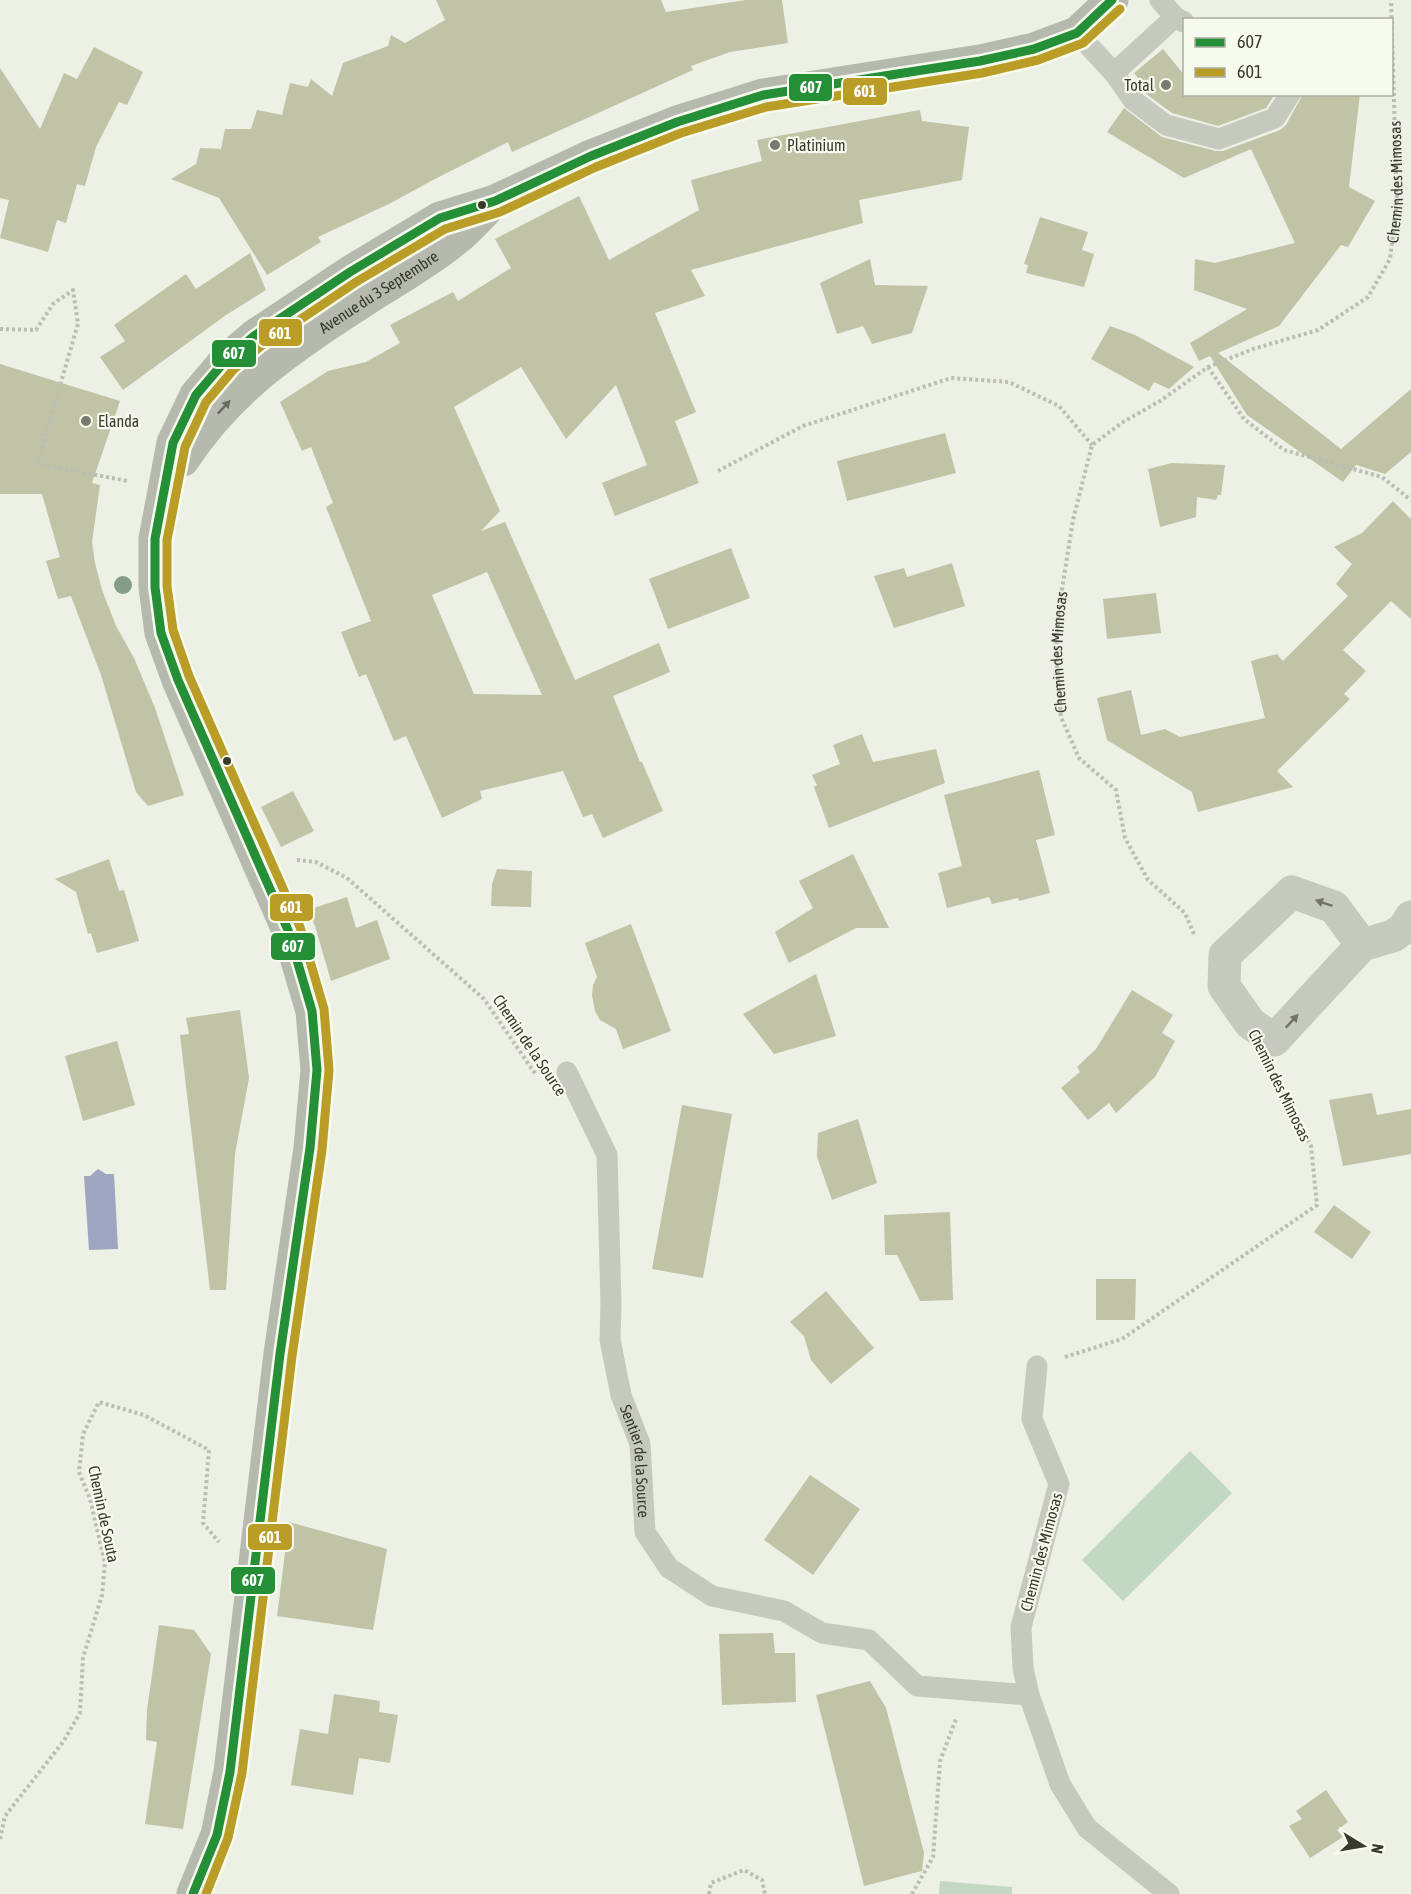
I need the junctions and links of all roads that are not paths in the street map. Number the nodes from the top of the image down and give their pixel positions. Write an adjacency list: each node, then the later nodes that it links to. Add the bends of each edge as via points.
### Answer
1 (1112, 0): 4 (main road, Avenue du 3 Septembre)
2 (1160, 0): 3 (lane)
3 (1180, 20): 5 (lane)
4 (1077, 33): 5 (lane); 12 (main road, Avenue du 3 Septembre, via 1034,49 980,61 763,96 677,122 591,156 495,201 440,218 254,336 225,361 191,405 173,444 155,539 155,587 161,633 288,930 312,1011 317,1070 230,1772 217,1835)
5 (1114, 73): 6 (lane, via 1133,100 1166,125 1219,139 1275,118)
6 (1289, 96)
7 (1411, 917): 8 (street, via 1394,936)
8 (1362, 945): 8 (street, one-way to 8, via 1334,907 1293,892 1225,955 1224,986 1250,1023 1275,1040)
9 (567, 1072): 11 (lane, Sentier de la Source, via 607,1155 610,1340 621,1395 640,1443 645,1532 669,1568 712,1596 784,1611 822,1633 869,1640 917,1686)
10 (1037, 1366): 11 (lane, Chemin des Mimosas, via 1032,1419 1059,1484 1021,1627)
11 (1029, 1695): 13 (lane, Chemin des Mimosas, via 1060,1784 1087,1828)
12 (193, 1894)
13 (1169, 1894)

